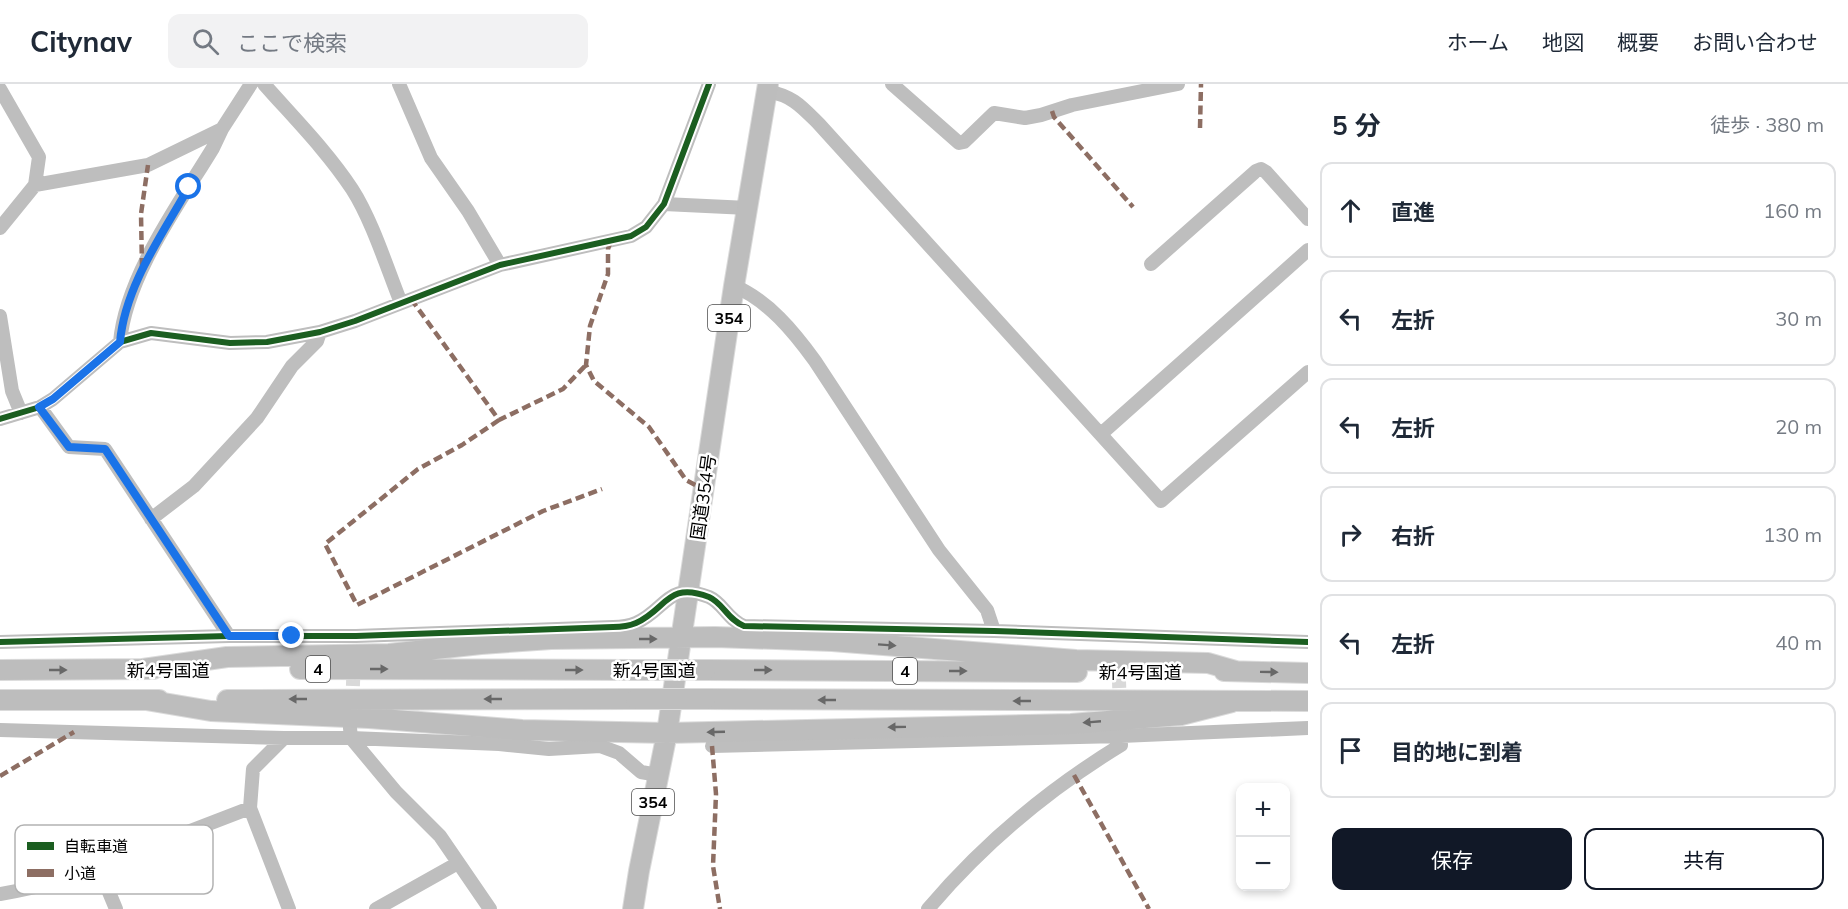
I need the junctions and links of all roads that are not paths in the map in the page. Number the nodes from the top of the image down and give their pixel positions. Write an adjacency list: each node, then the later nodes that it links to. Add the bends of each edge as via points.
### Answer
1 (251, 84): 9 (street)
2 (264, 84): 19 (street, via 352,190)
3 (399, 84): 17 (street, via 431,158)
4 (709, 84): 11 (street)
5 (891, 84): 6 (street, via 959,143 994,113 1026,118)
6 (1178, 84)
7 (767, 88): 12 (highway, 国道354号 / 354); 27 (street, via 796,101 819,124)
8 (0, 89): 10 (street, via 39,158)
9 (222, 129): 10 (street, via 148,165); 22 (street, via 142,267 121,327)
10 (35, 185): 14 (street)
11 (664, 204): 12 (street); 17 (street, via 646,227 631,236)
12 (748, 208): 18 (highway, 国道354号 / 354)
13 (1308, 219): 16 (street, via 1261,169)
14 (0, 228)
15 (1308, 250): 27 (street)
16 (1151, 264)
17 (500, 265): 19 (street)
18 (734, 286): 29 (highway, 国道354号 / 354); 30 (street, via 747,291 795,334 939,550 987,610)
19 (401, 303): 21 (street)
20 (0, 316): 25 (street, via 12,391)
21 (320, 332): 22 (street, via 267,342 230,343 151,333); 28 (street, via 257,418 194,486)
22 (120, 342): 24 (street)
23 (1308, 372): 27 (street, via 1161,501)
24 (39, 407): 25 (street); 28 (street, via 69,447 105,449)
25 (21, 413): 26 (street)
26 (0, 419)
27 (1101, 434)
28 (151, 519): 31 (street)
29 (689, 592): 30 (street, via 717,601 735,623 744,626); 31 (street, via 674,595 642,620 626,626 355,641); 33 (highway, 国道354号 / 354)
30 (994, 631): 32 (street)
31 (229, 636): 34 (street)
32 (1117, 636): 35 (street); 36 (street)
33 (682, 639): 37 (highway, one-way to 33, via 227,657 389,654 551,639); 39 (highway, one-way to 39, via 831,641 1076,660 1208,663); 48 (highway, 国道354号 / 354)
34 (0, 642)
35 (1308, 642)
36 (1118, 652)
37 (143, 669): 38 (highway, 新4号国道 / 4, one-way to 37); 39 (highway, 新4号国道 / 4, one-way to 39, bridge)
38 (0, 670)
39 (1236, 671): 40 (highway, 新4号国道 / 4, one-way to 40)
40 (1308, 673)
41 (0, 700): 42 (highway, 新4号国道 / 4)
42 (146, 700): 44 (highway, 新4号国道 / 4, one-way to 42, bridge); 48 (highway, via 211,711 522,730)
43 (1308, 701): 44 (highway, 新4号国道 / 4)
44 (1232, 702): 48 (highway, one-way to 48, via 1181,714 1071,724)
45 (1308, 728): 49 (street)
46 (0, 730): 50 (street)
47 (351, 733): 50 (street); 52 (street, via 549,749 600,746 619,753 641,772); 55 (street, via 396,792 440,836)
48 (667, 733): 52 (highway, 国道354号 / 354)
49 (1121, 733): 51 (street); 64 (street, via 1121,745 1023,815 979,854)
50 (284, 738): 53 (street, via 253,769)
51 (712, 746)
52 (658, 775): 63 (highway, 国道354号 / 354)
53 (250, 808): 54 (street); 60 (street)
54 (206, 825)
55 (458, 863): 61 (street); 62 (street)
56 (15, 892): 57 (street)
57 (0, 894)
58 (110, 894): 59 (street)
59 (116, 909)
60 (290, 909)
61 (376, 909)
62 (490, 909)
63 (633, 909)
64 (928, 909)

